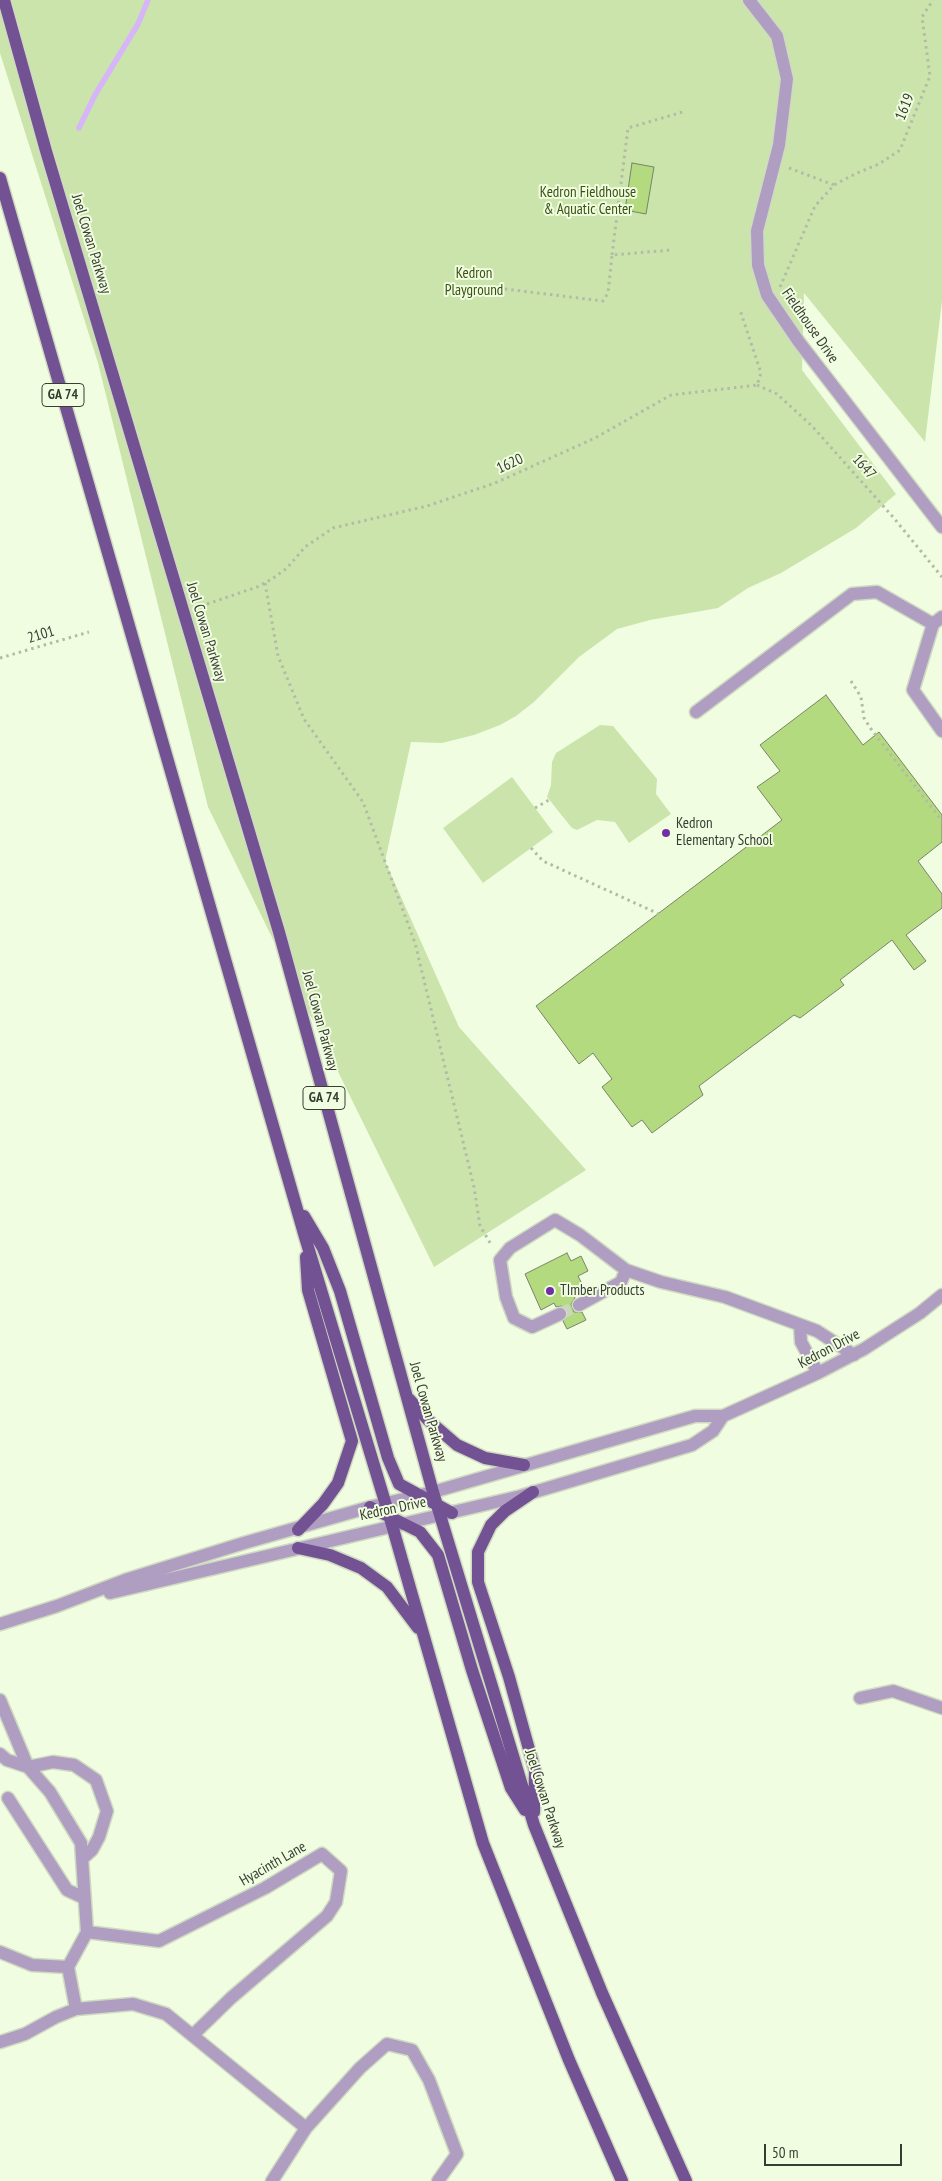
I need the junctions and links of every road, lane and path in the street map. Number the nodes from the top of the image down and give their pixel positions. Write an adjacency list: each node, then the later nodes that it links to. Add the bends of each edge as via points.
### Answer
1 (4, 0): 39 (main road, Joel Cowan Parkway / GA 74, via 279,932)
2 (748, 0): 5 (street, Fieldhouse Drive, via 777,36 787,78)
3 (933, 0): 7 (path, 1619, via 922,16 930,76 900,150 879,164)
4 (686, 112): 9 (path, via 628,128)
5 (774, 162): 7 (path); 11 (street, Fieldhouse Drive, via 757,231 758,265)
6 (0, 178): 29 (main road, GA 74)
7 (834, 185): 11 (path, 1619, via 816,206 781,286)
8 (671, 250): 9 (path)
9 (612, 255): 10 (path, via 608,293 603,301 505,289)
10 (499, 292)
11 (767, 295): 14 (street, Fieldhouse Drive, via 799,342)
12 (740, 310): 13 (path, via 761,373)
13 (756, 385): 15 (path, 1647, via 777,394 812,426); 16 (path, 1620, via 671,395 595,438 495,483 427,506 333,528 306,548 287,568)
14 (942, 527)
15 (942, 577)
16 (264, 582): 17 (path, 1620); 31 (path, via 278,656 304,719 363,802 415,943 474,1187 480,1226)
17 (207, 604)
18 (937, 621): 22 (street, via 877,592 852,594); 23 (street, via 913,690)
19 (89, 632): 20 (path, 2101)
20 (0, 658)
21 (851, 681): 26 (path, via 861,697 864,718 871,729)
22 (696, 712)
23 (942, 732)
24 (549, 800): 25 (path)
25 (535, 808)
26 (942, 821)
27 (531, 848): 28 (path, via 543,861)
28 (659, 914)
29 (295, 1201): 30 (main road, GA 74); 44 (main road, via 323,1248 340,1291 388,1458 399,1484)
30 (305, 1237): 46 (main road, GA 74); 48 (main road, via 308,1290 352,1441 338,1483)
31 (500, 1260): 32 (street, via 510,1248 555,1220); 35 (street, via 506,1297 514,1318 532,1327)
32 (626, 1270): 34 (street, via 622,1282); 36 (street, via 725,1298)
33 (942, 1295): 37 (street, Kedron Drive, via 920,1313)
34 (579, 1305)
35 (560, 1314)
36 (800, 1325): 37 (street, via 818,1331); 38 (street, via 801,1342)
37 (854, 1354): 38 (street, Kedron Drive)
38 (818, 1373): 40 (street, Kedron Drive)
39 (406, 1396): 41 (main road, via 457,1445 485,1458); 42 (main road, Joel Cowan Parkway / GA 74)
40 (723, 1416): 41 (street, Kedron Drive, via 695,1416); 43 (street, Kedron Drive, via 713,1431 692,1445)
41 (524, 1465): 42 (street, Kedron Drive)
42 (433, 1492): 44 (street, Kedron Drive); 45 (main road, Joel Cowan Parkway / GA 74)
43 (533, 1492): 45 (street, Kedron Drive); 59 (main road, via 504,1511 492,1525 478,1552 478,1582 535,1771)
44 (420, 1495): 45 (main road); 46 (street, Kedron Drive)
45 (443, 1511): 47 (street, Kedron Drive); 59 (main road, Joel Cowan Parkway / GA 74)
46 (389, 1515): 47 (main road); 48 (street, Kedron Drive, via 370,1507); 49 (street, Kedron Drive); 52 (main road, GA 74)
47 (405, 1523): 59 (main road, via 420,1532 438,1555 511,1788)
48 (298, 1530): 50 (street, Kedron Drive, via 244,1543 125,1580)
49 (298, 1548): 50 (street, Kedron Drive); 52 (main road, via 330,1555 361,1568 387,1586)
50 (56, 1606): 51 (street, Kedron Drive)
51 (0, 1624)
52 (423, 1633): 71 (main road, GA 74, via 483,1843 569,2060)
53 (860, 1698): 55 (street, via 894,1691)
54 (0, 1700): 57 (street)
55 (942, 1708)
56 (0, 1754): 57 (street)
57 (28, 1767): 60 (street, via 50,1792 81,1843); 60 (street, via 53,1762 74,1765 96,1780 107,1811 100,1837)
58 (8, 1798): 61 (street, via 67,1890)
59 (534, 1825): 72 (main road, Joel Cowan Parkway / GA 74, via 602,1993)
60 (82, 1859): 61 (street)
61 (84, 1898): 62 (street)
62 (87, 1932): 64 (street); 66 (street, Hyacinth Lane, via 159,1941 265,1888 322,1854 341,1871 336,1902 327,1916)
63 (0, 1952): 64 (street, via 32,1965)
64 (68, 1967): 65 (street)
65 (76, 2009): 66 (street, via 134,2004 166,2014); 67 (street, via 25,2034)
66 (193, 2035): 68 (street)
67 (0, 2042)
68 (306, 2128): 69 (street); 70 (street, via 360,2068 387,2044 412,2050 429,2080 456,2154)
69 (272, 2181)
70 (438, 2181)
71 (622, 2181)
72 (686, 2181)

